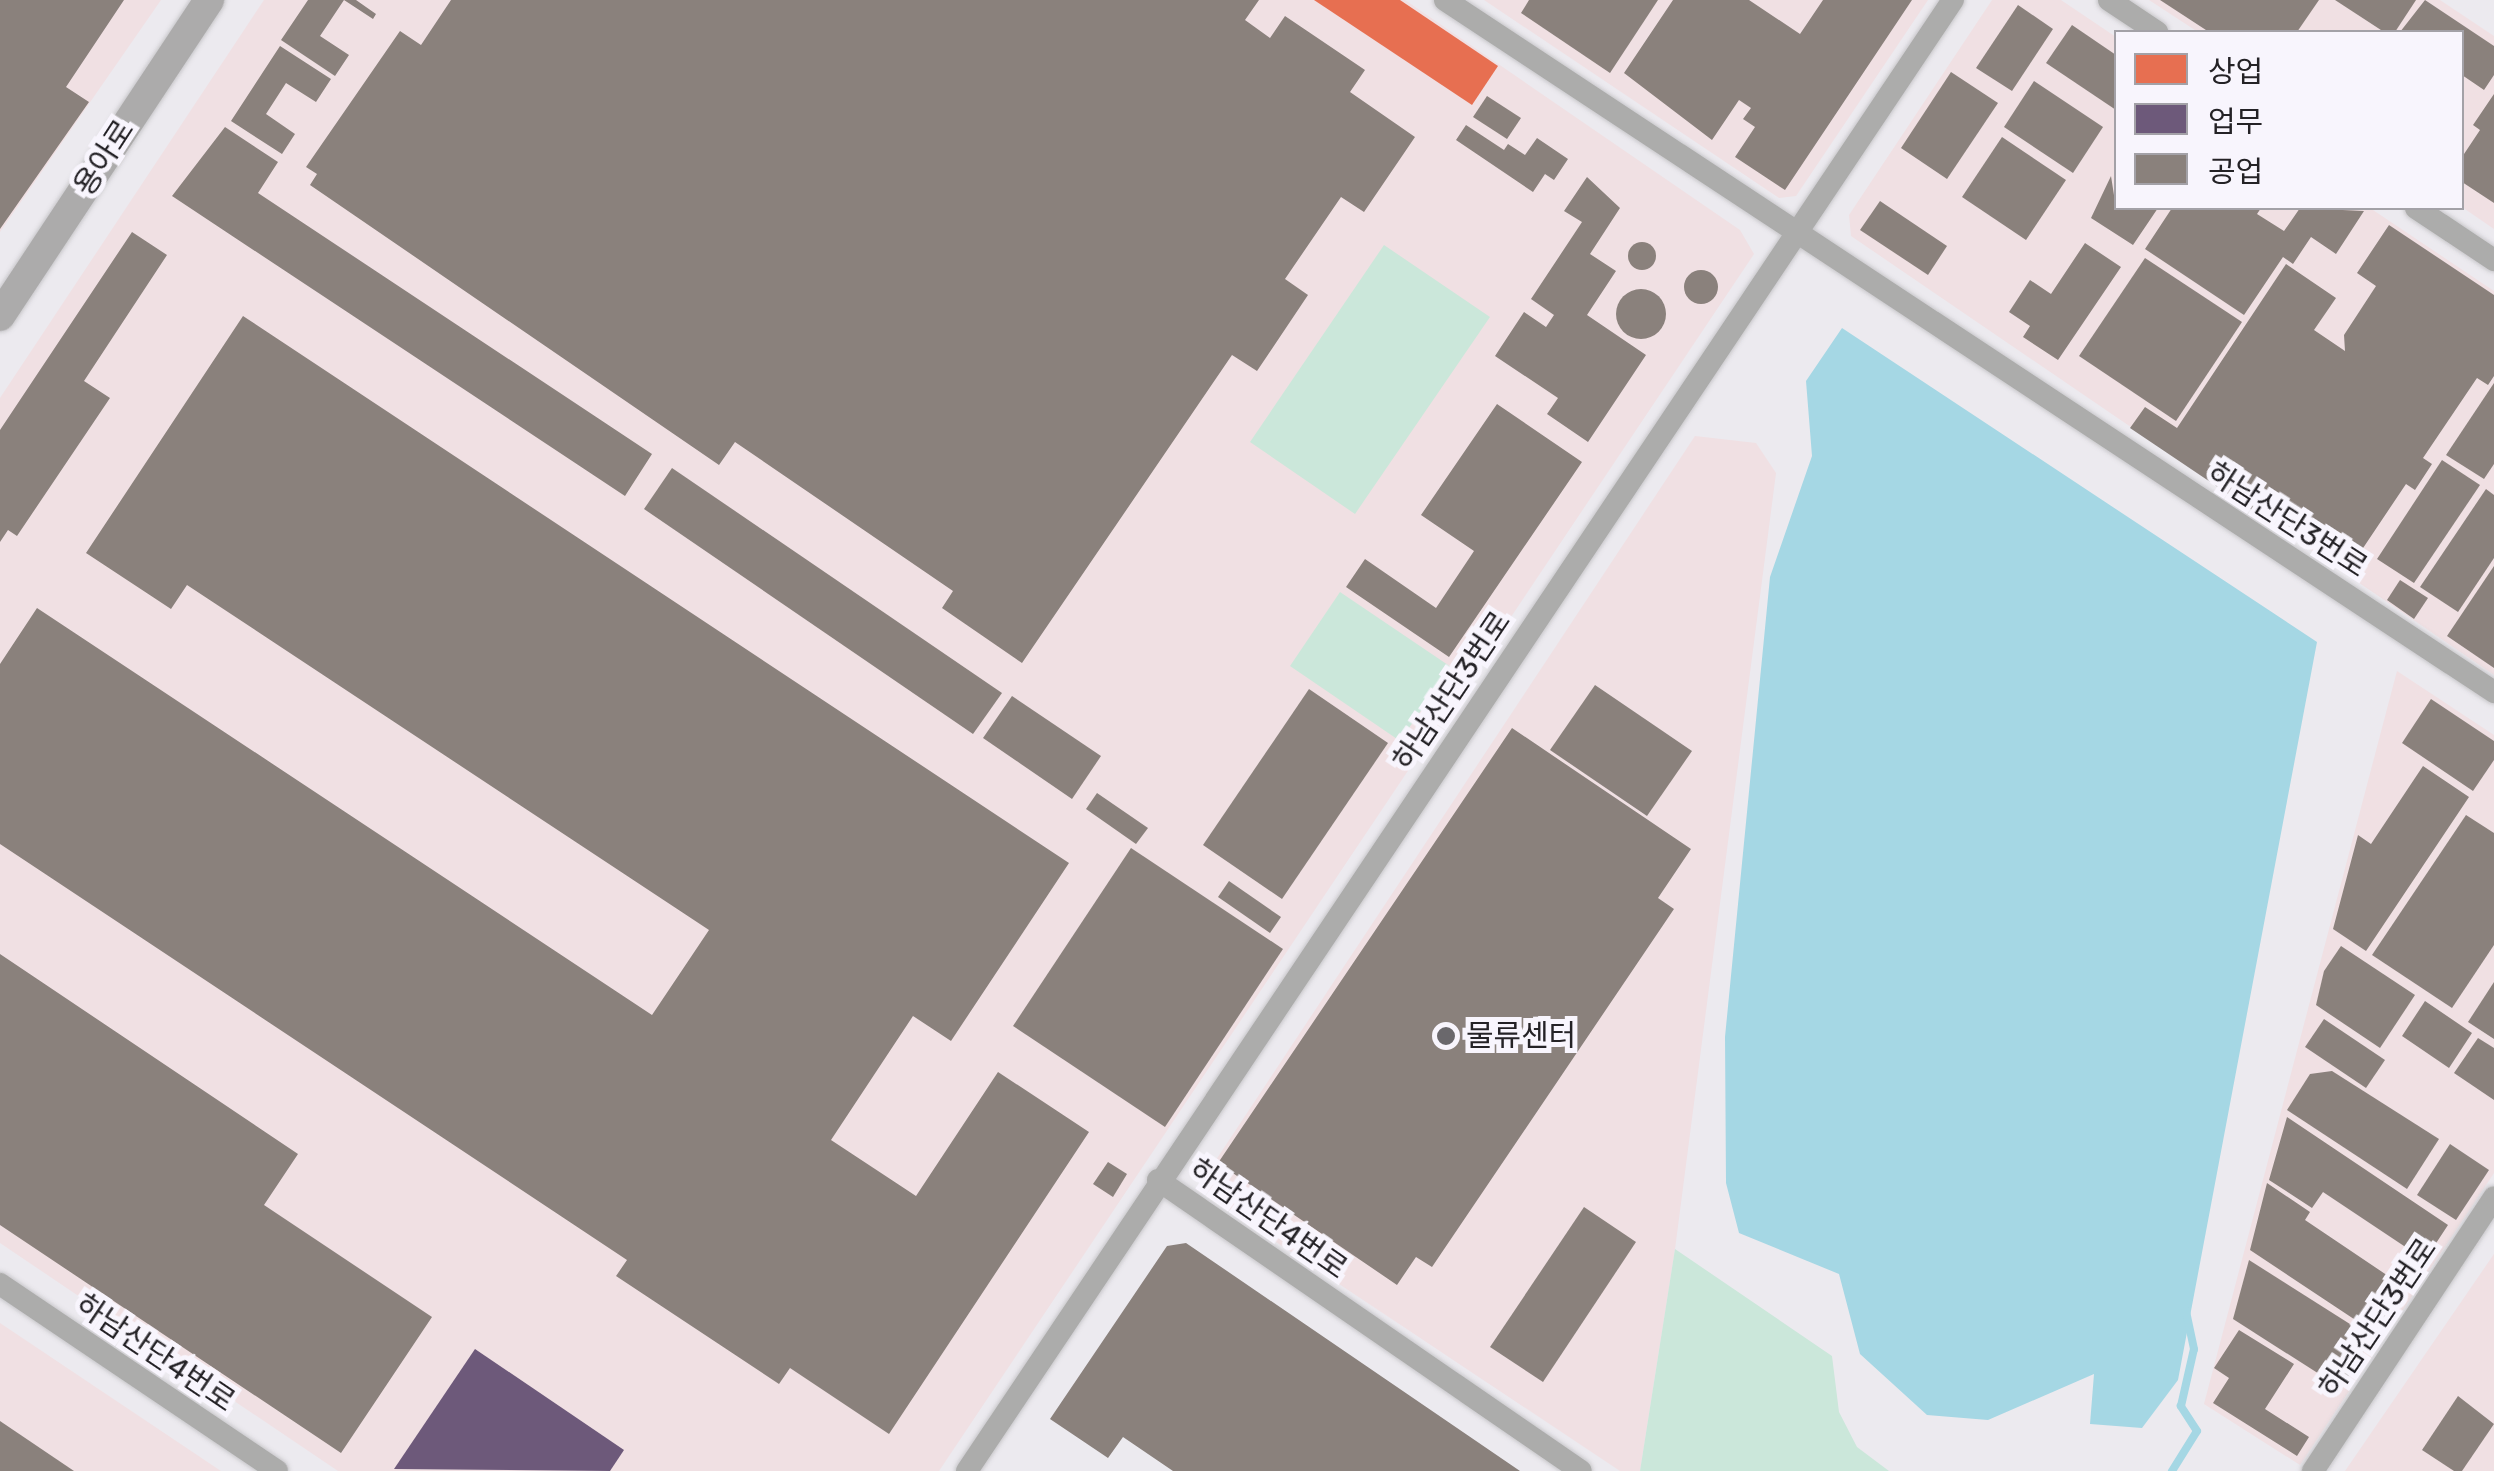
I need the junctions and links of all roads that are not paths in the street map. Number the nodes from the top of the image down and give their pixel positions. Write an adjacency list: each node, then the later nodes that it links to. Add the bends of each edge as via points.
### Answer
1 (209, 0): 9 (street, 용아로)
2 (1445, 0): 7 (street, 하남산단3번로)
3 (1953, 0): 7 (street, 하남산단3번로)
4 (2109, 0): 5 (street)
5 (2154, 30)
6 (2419, 210): 8 (street)
7 (1796, 235): 10 (street, 하남산단3번로); 11 (street, 하남산단3번로)
8 (2494, 260)
9 (0, 316)
10 (2494, 692)
11 (1158, 1180): 15 (street, 하남산단4번로); 16 (street, 하남산단4번로)
12 (2494, 1198): 17 (street, 하남산단3번로)
13 (0, 1284): 14 (street, 하남산단4번로)
14 (278, 1471)
15 (967, 1471)
16 (1581, 1471)
17 (2313, 1471)

